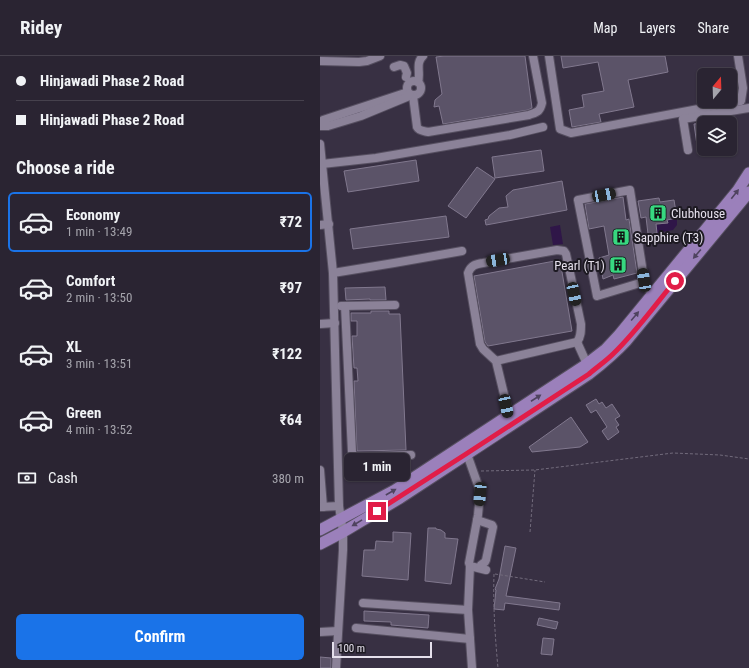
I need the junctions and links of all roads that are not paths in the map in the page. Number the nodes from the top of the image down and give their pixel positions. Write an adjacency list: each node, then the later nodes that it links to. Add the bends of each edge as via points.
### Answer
1 (380, 56): 6 (street, via 359,62)
2 (423, 56): 9 (street, via 418,62)
3 (534, 56): 10 (street, via 542,103 537,112 529,115 422,131 417,127)
4 (549, 56): 5 (street, via 560,129 571,133 741,101 744,88)
5 (738, 56)
6 (320, 61)
7 (394, 67): 8 (street, via 404,66 407,73)
8 (404, 80): 9 (street); 10 (street)
9 (418, 82): 10 (street, via 422,90 419,94)
10 (411, 95): 12 (street, via 405,93 376,102 323,120)
11 (749, 108): 15 (street, via 683,119)
12 (320, 124)
13 (543, 127): 16 (street, via 376,158)
14 (320, 144): 16 (street)
15 (688, 150)
16 (322, 164): 19 (street)
17 (749, 174): 23 (main road, one-way to 17)
18 (749, 192): 33 (main road, one-way to 33, via 626,341 612,355)
19 (324, 225): 21 (street)
20 (462, 251): 21 (street)
21 (333, 273): 25 (street)
22 (640, 284): 22 (street, via 597,296 578,200 630,190 644,280); 23 (street)
23 (654, 293): 33 (main road, one-way to 23)
24 (395, 305): 26 (street)
25 (334, 306): 26 (street); 27 (street)
26 (345, 306): 30 (street)
27 (335, 323): 28 (street); 31 (street)
28 (320, 324)
29 (577, 342): 32 (street); 32 (street, via 581,324 564,251 474,264 468,273 480,344); 33 (street)
30 (347, 357): 31 (street); 34 (street)
31 (335, 358): 35 (street)
32 (496, 360): 38 (street)
33 (591, 365): 38 (main road, one-way to 33); 39 (main road)
34 (348, 382): 35 (street); 36 (street)
35 (335, 383): 37 (street)
36 (349, 414): 37 (street); 40 (street, via 354,456)
37 (336, 416): 42 (street)
38 (509, 416): 44 (main road, one-way to 38, via 395,490)
39 (466, 454): 45 (street, via 479,488); 47 (main road, one-way to 47)
40 (411, 455)
41 (320, 470): 43 (street)
42 (339, 506): 43 (street); 44 (street)
43 (321, 507)
44 (341, 519): 46 (main road); 47 (street)
45 (477, 520): 49 (street); 49 (street, via 493,527 486,560 481,565 483,569)
46 (320, 530)
47 (343, 532): 48 (main road); 53 (street)
48 (320, 544)
49 (470, 566): 51 (street)
50 (363, 603): 51 (street)
51 (468, 610): 55 (street)
52 (356, 628): 55 (street)
53 (338, 631): 54 (street); 56 (street)
54 (320, 632)
55 (470, 639): 57 (street)
56 (336, 668)
57 (472, 668)

